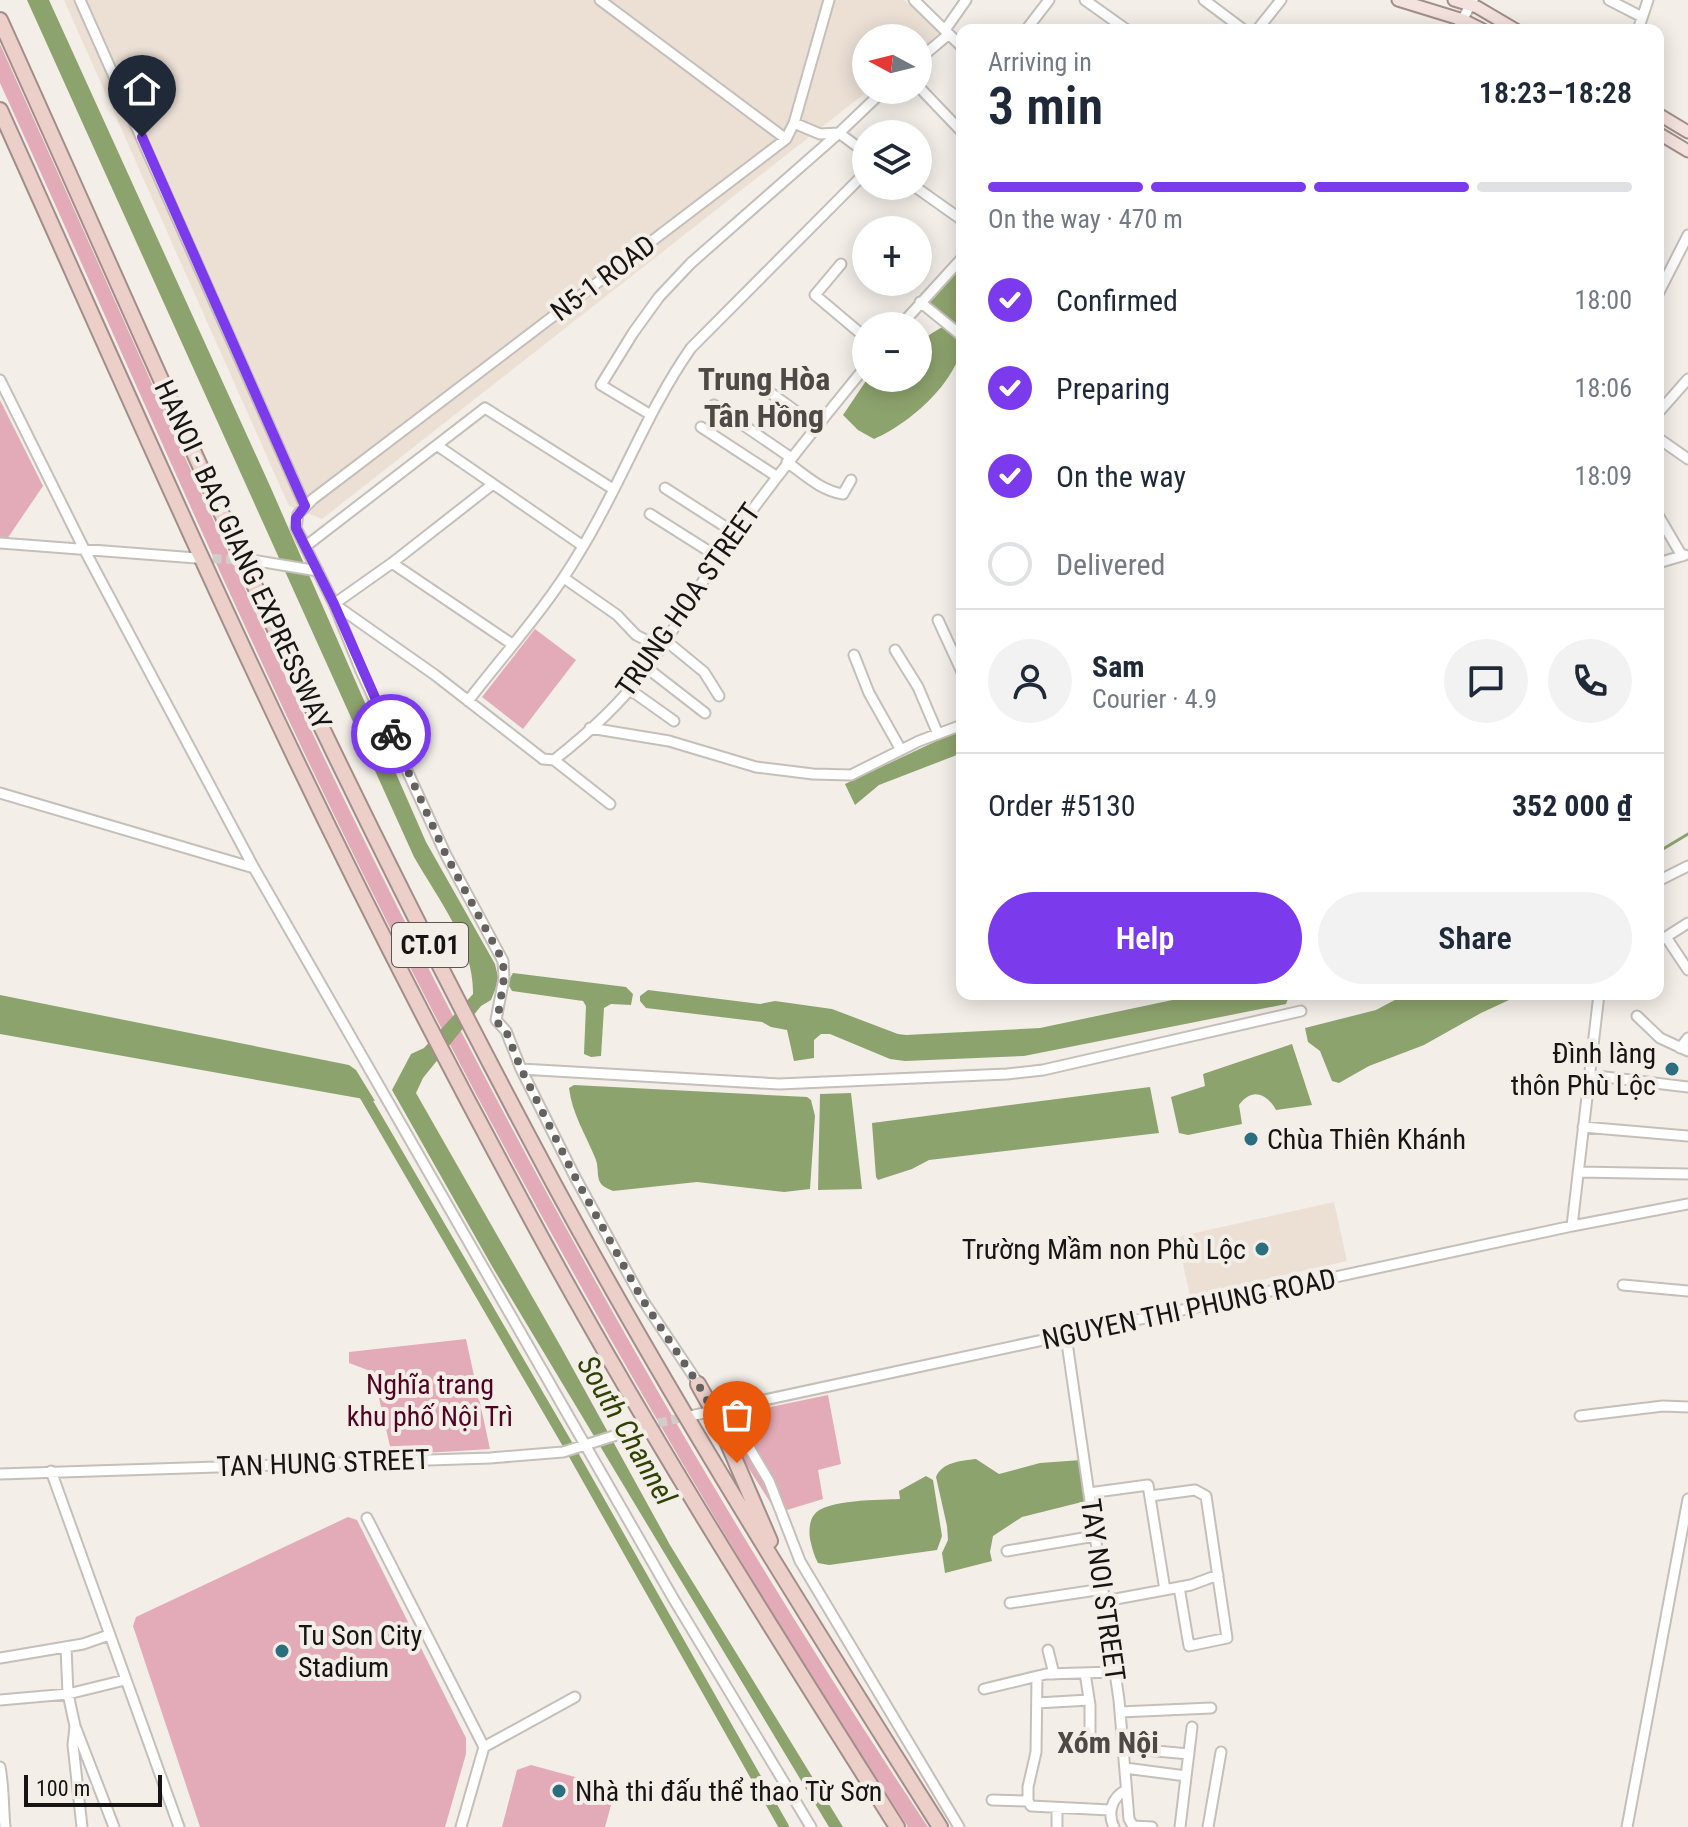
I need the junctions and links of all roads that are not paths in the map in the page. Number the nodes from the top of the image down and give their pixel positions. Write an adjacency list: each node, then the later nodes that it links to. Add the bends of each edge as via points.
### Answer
1 (80, 0): 69 (street)
2 (600, 0): 37 (street)
3 (829, 0): 32 (street, N5-1 ROAD)
4 (914, 0): 25 (street)
5 (966, 0): 25 (street)
6 (1049, 0): 17 (street)
7 (1085, 0): 18 (street)
8 (1204, 0): 19 (street)
9 (1281, 0): 20 (street)
10 (1398, 0): 21 (main road)
11 (1454, 0): 14 (main road)
12 (1609, 0): 15 (street)
13 (1648, 0): 15 (street)
14 (1472, 3): 22 (street); 23 (main road)
15 (1642, 17): 24 (street)
16 (0, 20): 160 (highway, HANOI - BAC GIANG EXPRESSWAY / CT.01, via 285,651 464,1012 637,1333)
17 (1031, 24)
18 (1118, 24)
19 (1236, 24)
20 (1262, 24)
21 (1458, 24)
22 (1461, 24)
23 (1506, 24)
24 (1640, 24)
25 (947, 32): 26 (street); 27 (street)
26 (956, 41)
27 (932, 46)
28 (932, 101): 33 (street)
29 (869, 104): 35 (street)
30 (0, 110): 189 (highway, HANOI - BAC GIANG EXPRESSWAY / CT.01, via 252,668 438,1043 605,1352)
31 (1664, 118): 34 (main road)
32 (794, 123): 35 (street, via 820,134); 37 (street, N5-1 ROAD)
33 (956, 126)
34 (1688, 132)
35 (839, 133): 38 (street); 57 (street, via 691,263 633,333 601,385)
36 (1664, 137): 39 (main road)
37 (786, 139): 69 (street, N5-1 ROAD)
38 (852, 143)
39 (1688, 151)
40 (852, 186): 57 (street, via 691,348)
41 (932, 199): 42 (street)
42 (956, 216)
43 (1688, 235): 46 (street)
44 (841, 264): 49 (street, via 815,295)
45 (956, 264): 47 (street)
46 (1664, 282)
47 (920, 302): 48 (street); 50 (street)
48 (912, 312)
49 (852, 326)
50 (956, 331)
51 (1688, 379): 56 (street)
52 (0, 380): 76 (street)
53 (757, 383): 58 (street)
54 (852, 383): 58 (street, TRUNG HOA STREET)
55 (714, 405): 63 (street)
56 (1664, 406)
57 (651, 415): 68 (street)
58 (816, 426): 63 (street, TRUNG HOA STREET)
59 (701, 427): 64 (street)
60 (1664, 442): 62 (street)
61 (438, 446): 66 (street); 68 (street, via 485,408); 74 (street)
62 (1688, 459)
63 (788, 460): 64 (street, TRUNG HOA STREET); 65 (street, via 825,490 843,494)
64 (776, 476): 72 (street, TRUNG HOA STREET)
65 (851, 480)
66 (493, 484): 75 (street); 82 (street)
67 (665, 488): 72 (street)
68 (613, 489): 75 (street)
69 (305, 506): 74 (street, via 295,523)
70 (650, 514): 78 (street)
71 (1664, 524): 77 (street)
72 (735, 533): 78 (street, TRUNG HOA STREET)
73 (0, 543): 76 (street)
74 (306, 546): 83 (street)
75 (583, 546): 84 (street)
76 (84, 549): 79 (street); 106 (street)
77 (1685, 555): 81 (street)
78 (718, 557): 87 (street, TRUNG HOA STREET)
79 (196, 558)
80 (252, 560): 83 (street)
81 (1664, 561)
82 (392, 563): 85 (street); 88 (street)
83 (318, 571): 85 (street)
84 (564, 578): 87 (street, via 636,635); 88 (street)
85 (334, 604): 95 (street); 117 (street, via 446,855 503,961 495,1018)
86 (938, 620): 91 (street)
87 (662, 643): 92 (street, TRUNG HOA STREET); 94 (street, via 704,672)
88 (512, 644): 95 (street)
89 (895, 650): 100 (street)
90 (854, 655): 101 (street)
91 (956, 659)
92 (647, 668): 93 (street, TRUNG HOA STREET); 96 (street)
93 (629, 689): 97 (street); 99 (street, TRUNG HOA STREET)
94 (719, 696)
95 (468, 701): 102 (street, via 543,759)
96 (705, 713)
97 (674, 721)
98 (956, 727): 100 (street)
99 (590, 728): 101 (street, via 669,741 756,767 813,774 851,775); 102 (street, TRUNG HOA STREET)
100 (938, 734): 101 (street)
101 (901, 750)
102 (554, 760): 104 (street)
103 (0, 793): 106 (street)
104 (610, 804)
105 (1688, 866): 107 (street)
106 (254, 868): 135 (street)
107 (1664, 878)
108 (1688, 923): 109 (street)
109 (1664, 938)
110 (1664, 941): 111 (street)
111 (1688, 970)
112 (1598, 1000): 118 (street)
113 (1301, 1011): 117 (street, via 1007,1074 779,1084)
114 (1637, 1016): 116 (street, via 1648,1029)
115 (1688, 1038): 116 (street)
116 (1684, 1050)
117 (521, 1069): 129 (street, via 642,1299)
118 (1589, 1075): 119 (street); 120 (street)
119 (1688, 1087)
120 (1583, 1127): 121 (street); 122 (street)
121 (1688, 1136)
122 (1578, 1172): 123 (street); 125 (street)
123 (1688, 1174)
124 (1688, 1204): 125 (street, NGUYEN THI PHUNG ROAD)
125 (1572, 1226): 128 (street, NGUYEN THI PHUNG ROAD)
126 (1623, 1285): 127 (street)
127 (1688, 1291)
128 (1066, 1336): 131 (street, NGUYEN THI PHUNG ROAD); 138 (street, TAY NOI STREET)
129 (698, 1384): 131 (highway)
130 (1688, 1407): 133 (street)
131 (717, 1410): 132 (street, NGUYEN THI PHUNG ROAD); 160 (highway, via 767,1534); 191 (street, via 735,1424 769,1481 800,1561)
132 (690, 1416)
133 (1580, 1416)
134 (642, 1427): 135 (street, TAN HUNG STREET)
135 (586, 1446): 136 (street, TAN HUNG STREET, via 475,1458); 188 (street)
136 (51, 1471): 137 (street, TAN HUNG STREET); 150 (street)
137 (0, 1474)
138 (1089, 1493): 139 (street, via 1148,1485); 142 (street, TAY NOI STREET)
139 (1150, 1496): 144 (street, via 1195,1490 1206,1496); 147 (street)
140 (1688, 1499): 198 (street)
141 (367, 1518): 171 (street)
142 (1095, 1536): 143 (street); 146 (street, TAY NOI STREET)
143 (1007, 1551)
144 (1218, 1575): 145 (street); 145 (street, via 1225,1640 1189,1646)
145 (1179, 1587): 147 (street)
146 (1103, 1589): 148 (street, TAY NOI STREET); 149 (street)
147 (1165, 1590): 148 (street)
148 (1105, 1601): 154 (street, TAY NOI STREET)
149 (1010, 1603)
150 (109, 1635): 151 (street); 158 (street)
151 (66, 1647): 153 (street); 161 (street)
152 (1048, 1650): 156 (street)
153 (0, 1658)
154 (1115, 1672): 155 (street); 167 (street, TAY NOI STREET)
155 (1085, 1673): 156 (street); 164 (street)
156 (1054, 1674): 157 (street)
157 (1037, 1677): 159 (street); 165 (street)
158 (125, 1680): 161 (street); 186 (street)
159 (984, 1689)
160 (855, 1691): 190 (highway, HANOI - BAC GIANG EXPRESSWAY / CT.01)
161 (68, 1694): 163 (street); 168 (street)
162 (575, 1697): 171 (street)
163 (0, 1700)
164 (1089, 1700): 165 (street); 170 (street)
165 (1037, 1703): 180 (street)
166 (1211, 1708): 167 (street)
167 (1120, 1712): 172 (street, TAY NOI STREET)
168 (75, 1726): 184 (street); 185 (street)
169 (1192, 1727): 174 (street)
170 (1090, 1734)
171 (484, 1747): 187 (street)
172 (1123, 1748): 174 (street); 176 (street, TAY NOI STREET)
173 (1221, 1752): 197 (street)
174 (1189, 1754): 177 (street)
175 (0, 1767): 183 (street)
176 (1125, 1768): 177 (street); 178 (street, TAY NOI STREET)
177 (1186, 1776): 196 (street)
178 (1126, 1790): 182 (street); 194 (street, TAY NOI STREET)
179 (992, 1800): 180 (street)
180 (1028, 1801): 181 (street, via 1031,1806)
181 (1057, 1808): 182 (street); 192 (street)
182 (1110, 1810): 193 (street)
183 (5, 1827)
184 (82, 1827)
185 (114, 1827)
186 (179, 1827)
187 (461, 1827)
188 (811, 1827)
189 (897, 1827)
190 (940, 1827)
191 (959, 1827)
192 (1057, 1827)
193 (1114, 1827)
194 (1130, 1827): 195 (street, TAY NOI STREET)
195 (1152, 1827)
196 (1180, 1827)
197 (1208, 1827)
198 (1627, 1827)

